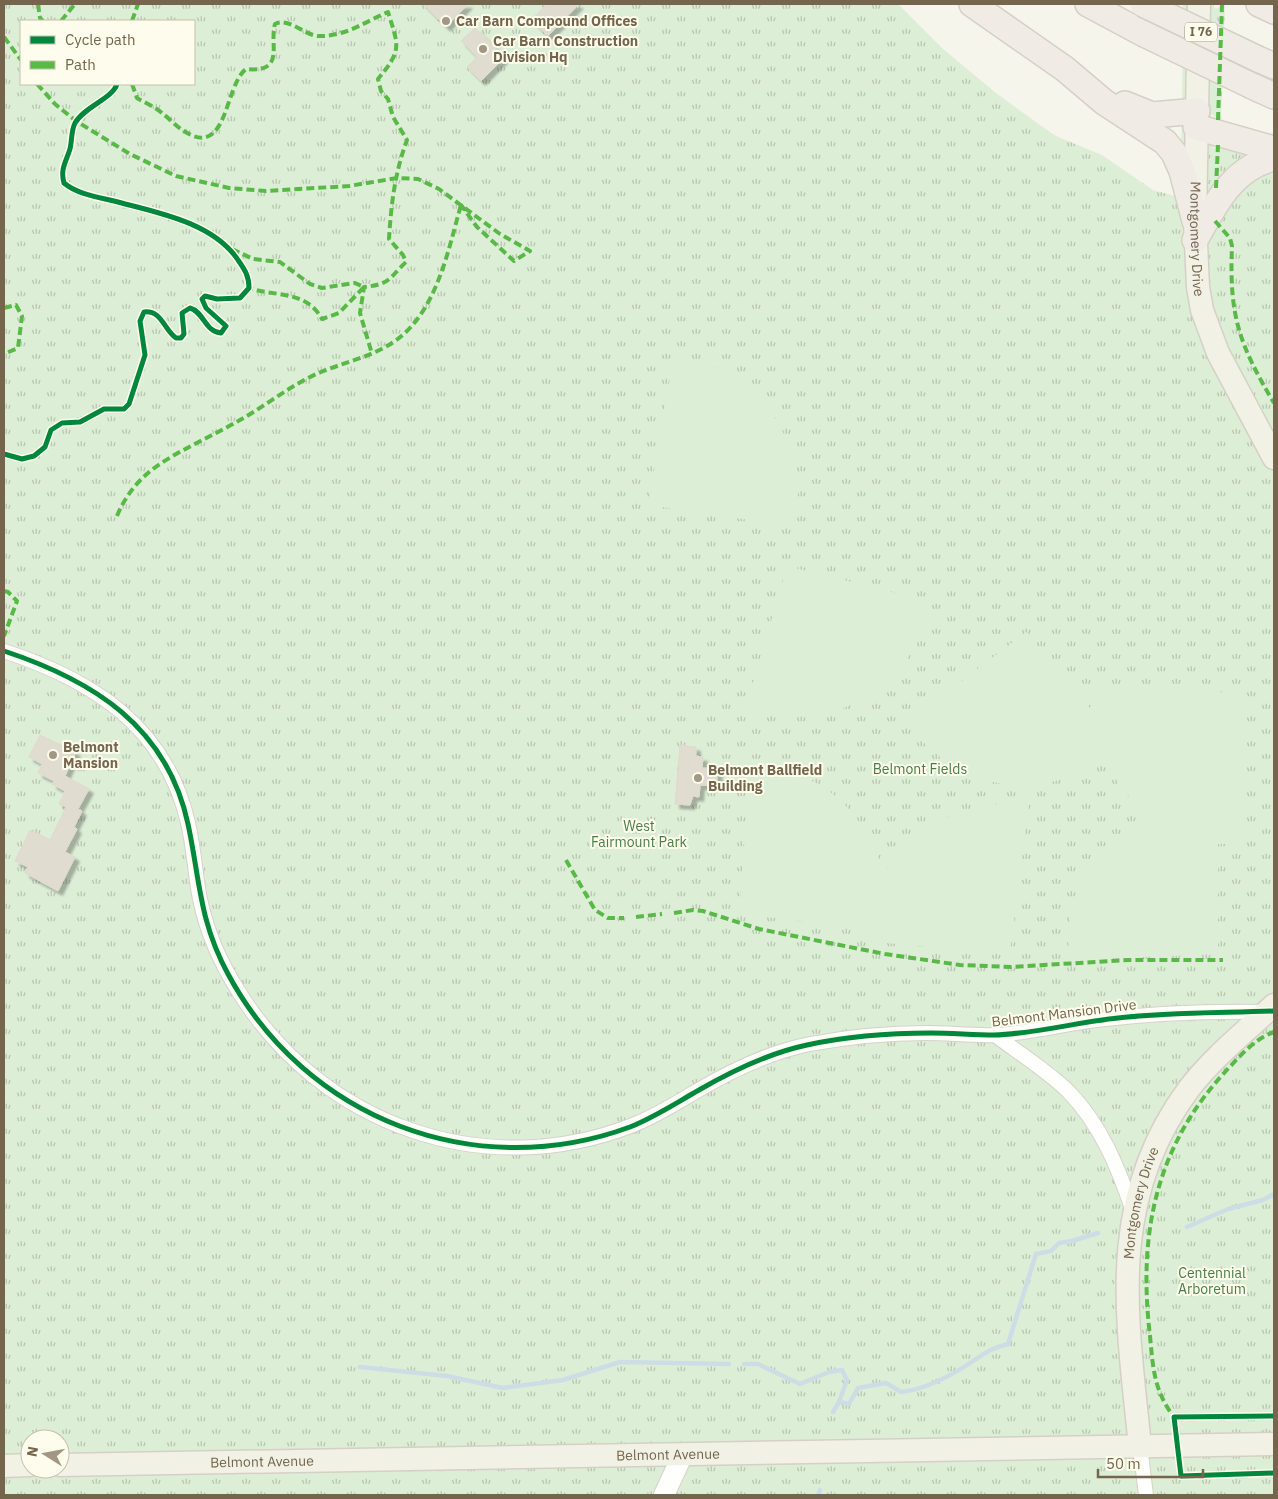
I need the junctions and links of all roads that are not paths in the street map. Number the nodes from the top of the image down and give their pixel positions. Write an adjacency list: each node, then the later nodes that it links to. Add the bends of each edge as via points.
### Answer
1 (972, 4): 8 (highway)
2 (1088, 4): 9 (highway, I 76, bridge)
3 (1143, 4): 7 (highway, I 76, bridge)
4 (1199, 4): 10 (main road, Montgomery Drive)
5 (1259, 4): 6 (highway)
6 (1274, 11)
7 (1266, 62)
8 (1073, 75): 10 (highway, via 1146,114); 13 (highway, via 1104,102 1158,136 1169,148 1187,186)
9 (1263, 91)
10 (1196, 119): 11 (highway); 13 (main road, Montgomery Drive)
11 (1274, 148)
12 (1274, 158): 13 (highway, via 1249,167 1232,182)
13 (1195, 230): 14 (main road, Montgomery Drive, via 1198,287 1210,333)
14 (1274, 458)
15 (4, 651): 17 (street, Belmont Mansion Drive, via 40,664 96,693 121,710 142,731 178,790 189,826 209,933 228,975 275,1041 312,1076 352,1104 399,1126 470,1145 516,1148 562,1144 606,1134 653,1117 719,1078 789,1049 838,1039 894,1033)
16 (1272, 1009): 17 (street, Belmont Mansion Drive, via 1155,1014); 18 (main road, Montgomery Drive, via 1214,1061 1178,1105 1155,1144)
17 (995, 1035): 18 (street, Belmont Mansion Drive, via 1051,1077 1080,1105 1112,1155)
18 (1133, 1211): 20 (main road, Montgomery Drive, via 1128,1299)
19 (1274, 1444): 20 (main road, Belmont Avenue)
20 (1140, 1446): 21 (main road, Belmont Avenue); 26 (street)
21 (683, 1454): 23 (main road, Belmont Avenue); 25 (street)
22 (20, 1465): 24 (main road)
23 (70, 1465)
24 (4, 1466)
25 (664, 1495)
26 (1146, 1495)

